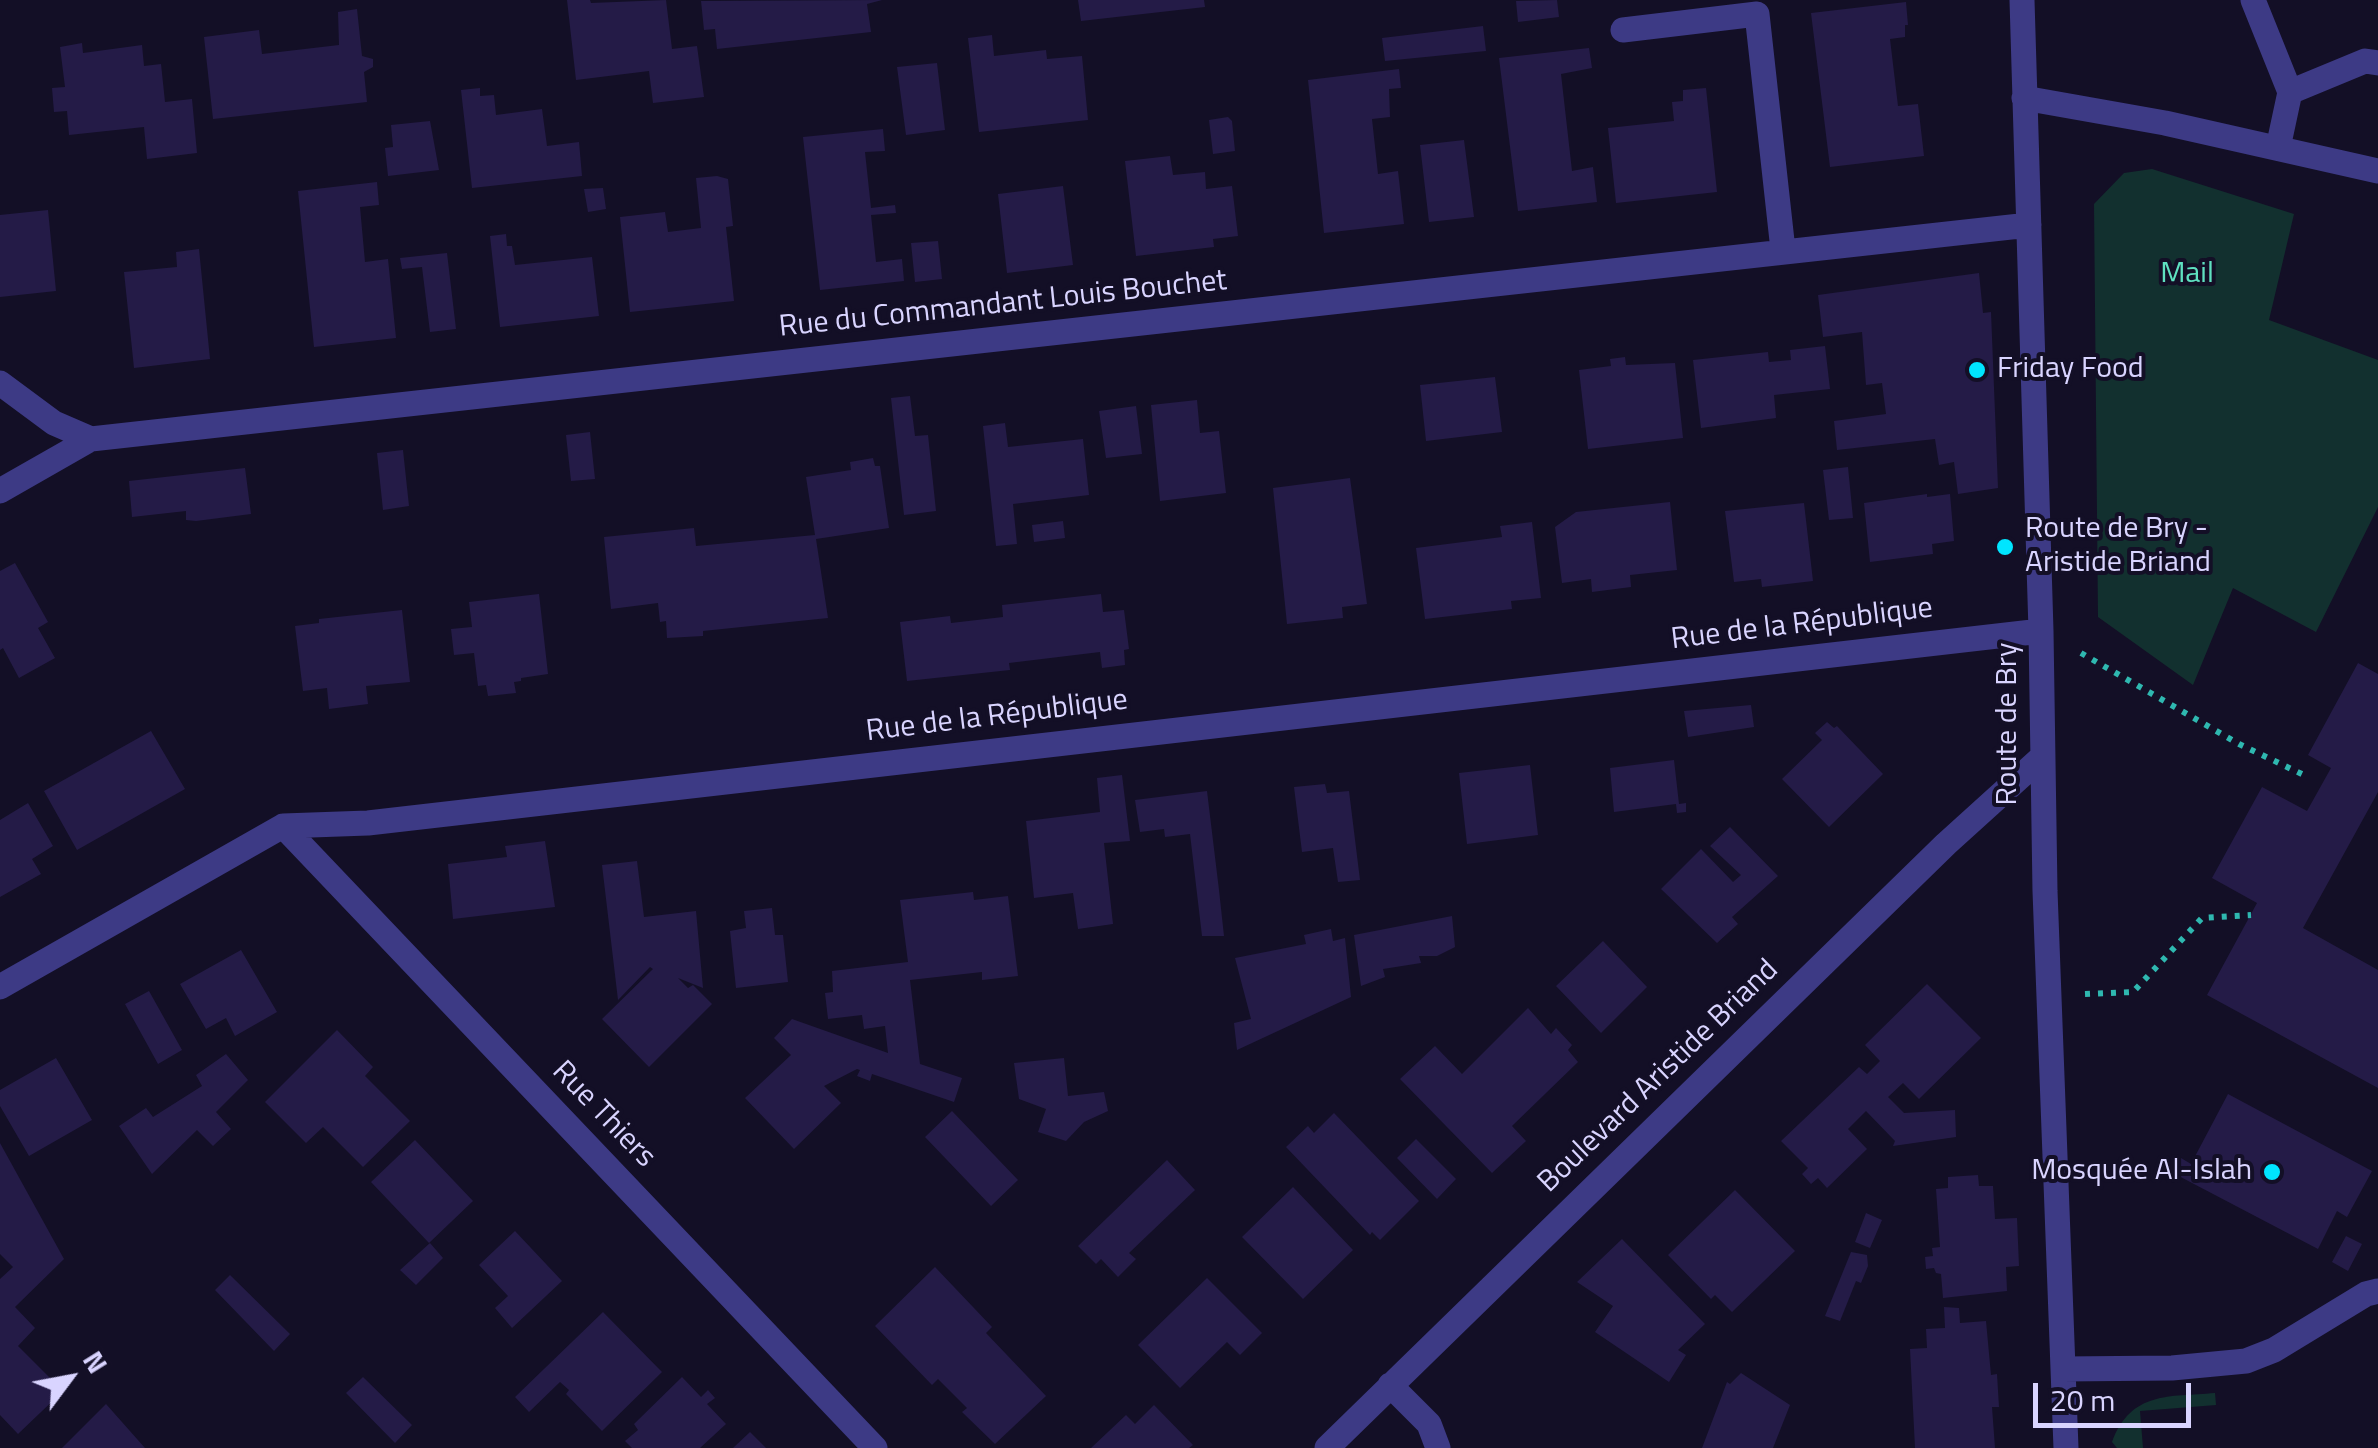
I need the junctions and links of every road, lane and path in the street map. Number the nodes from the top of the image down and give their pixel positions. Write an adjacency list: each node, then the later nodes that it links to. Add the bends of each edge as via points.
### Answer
1 (2022, 0): 6 (street, Route de Bry)
2 (2253, 0): 5 (street)
3 (1623, 30): 10 (street, via 1757,14)
4 (2371, 62): 5 (street)
5 (2290, 92): 7 (street)
6 (2024, 98): 7 (street); 9 (street, Route de Bry)
7 (2278, 148): 8 (street)
8 (2378, 171)
9 (2029, 224): 10 (street, Rue du Commandant Louis Bouchet); 14 (street, Route de Bry)
10 (1783, 250): 12 (street, Rue du Commandant Louis Bouchet)
11 (0, 384): 12 (street, via 54,423)
12 (91, 439): 13 (street)
13 (0, 492)
14 (2041, 630): 15 (street, Route de Bry); 16 (path); 17 (street, Rue de la République, via 368,823)
15 (2041, 758): 22 (street, Route de Bry); 23 (street, Boulevard Aristide Briand)
16 (2306, 776)
17 (283, 826): 19 (street, Rue de la République); 24 (street, Rue Thiers)
18 (2251, 914): 20 (path, via 2202,918 2133,992)
19 (0, 986)
20 (2114, 993)
21 (2378, 1291): 22 (street, via 2246,1361)
22 (2063, 1370): 27 (street, Route de Bry)
23 (1390, 1385): 25 (street, Boulevard Aristide Briand); 26 (street, via 1429,1424)
24 (876, 1448)
25 (1327, 1448)
26 (1438, 1448)
27 (2066, 1448)

